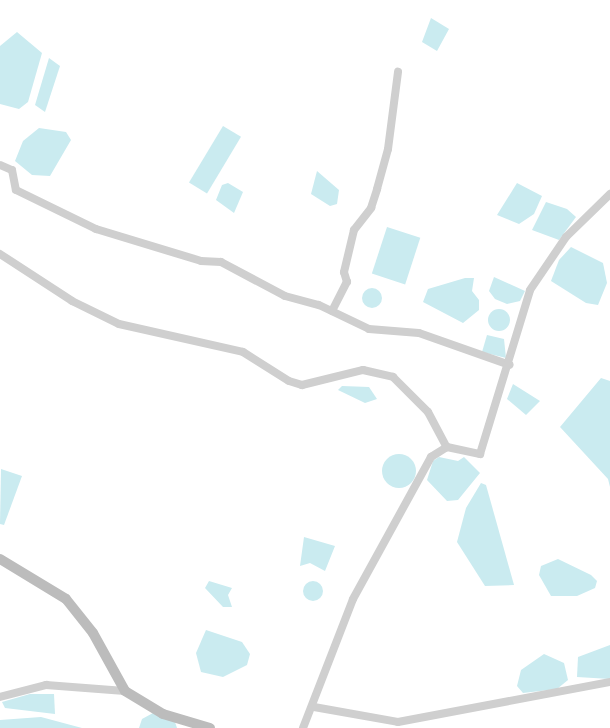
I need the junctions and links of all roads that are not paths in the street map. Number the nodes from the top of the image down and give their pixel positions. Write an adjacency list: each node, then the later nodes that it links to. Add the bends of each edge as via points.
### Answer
1 (398, 72): 5 (street, via 388,149 377,189 371,208 354,230 344,272 347,282)
2 (0, 164): 5 (street, via 12,170 16,190 96,229 201,261 221,262 285,296)
3 (610, 194): 6 (street, via 566,237 530,290)
4 (0, 254): 7 (street, via 72,301 118,324 243,352 289,381 302,385 363,370 393,377 428,412)
5 (332, 311): 6 (street, via 369,329 419,333)
6 (510, 365): 7 (street, via 480,454)
7 (447, 447): 12 (street, via 431,457 378,550 338,636)
8 (0, 559): 10 (street, via 66,599 112,662)
9 (610, 682): 12 (street, via 398,722)
10 (125, 691): 11 (street, via 46,685); 13 (street, via 163,714)
11 (0, 697)
12 (314, 707): 14 (street)
13 (210, 728)
14 (303, 728)

